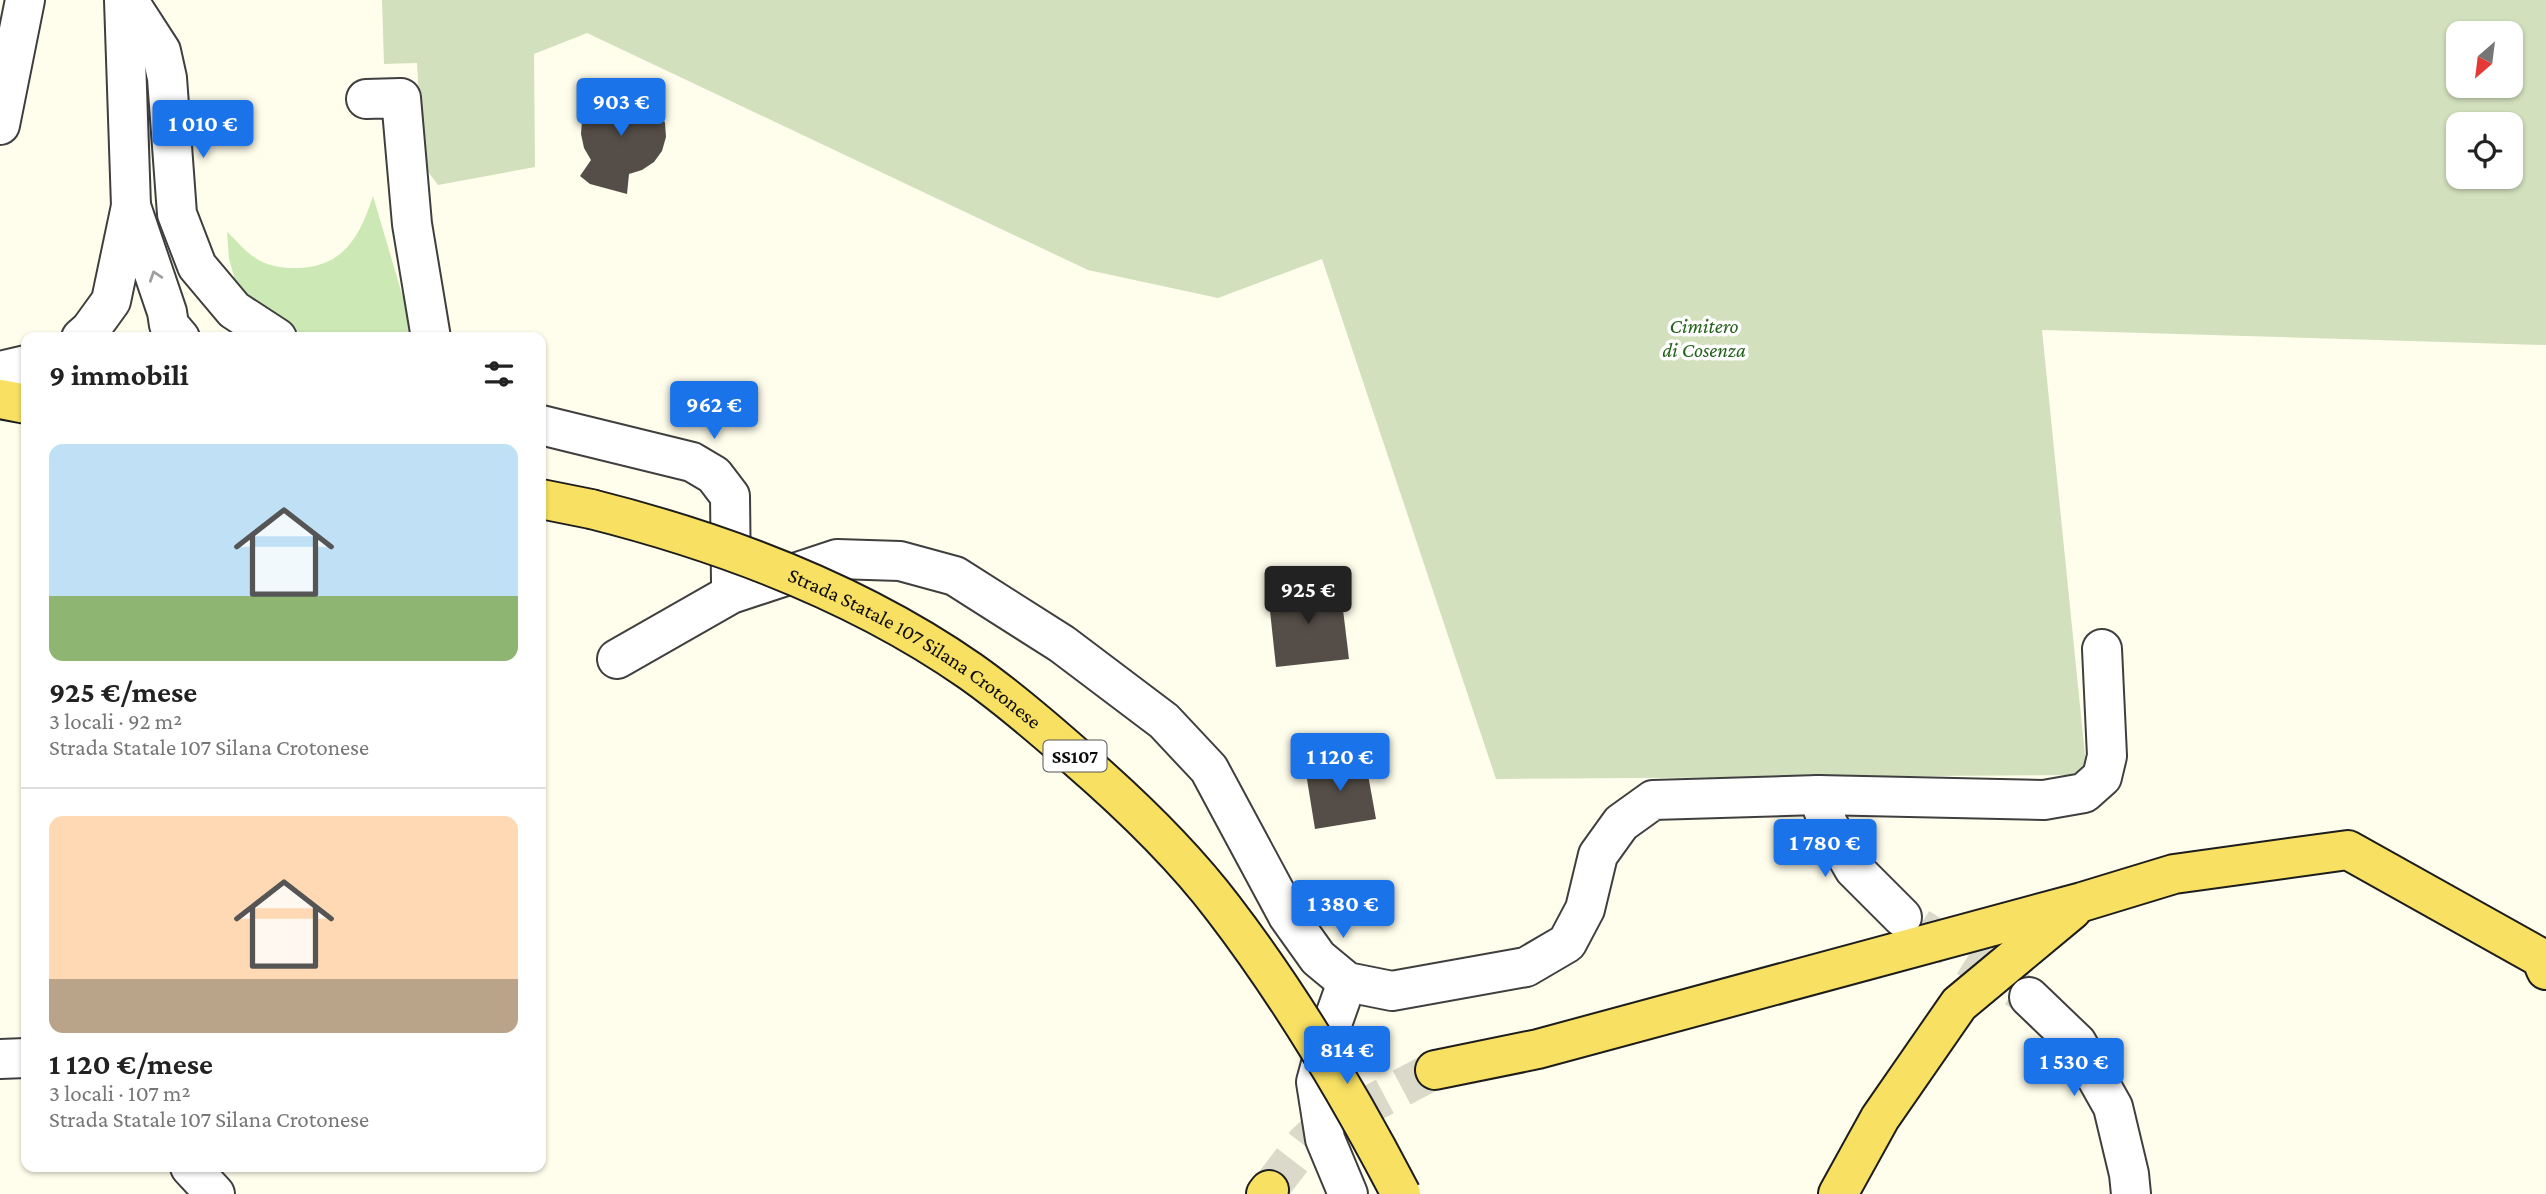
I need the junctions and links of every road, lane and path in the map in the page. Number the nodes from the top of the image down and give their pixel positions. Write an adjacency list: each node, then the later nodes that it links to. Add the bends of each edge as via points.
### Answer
1 (25, 0): 4 (street)
2 (126, 0): 5 (street); 10 (street, via 162,51 177,214 197,266 234,310)
3 (366, 99): 11 (street, via 401,98 412,224)
4 (0, 125)
5 (131, 206): 6 (street); 9 (street, one-way to 5)
6 (111, 301): 7 (street); 8 (street)
7 (88, 332)
8 (118, 332)
9 (171, 332)
10 (268, 332)
11 (430, 332)
12 (21, 366): 13 (street)
13 (0, 371)
14 (0, 399): 15 (main road)
15 (21, 403)
16 (546, 426): 18 (street, via 692,462 714,475 730,496)
17 (546, 500): 33 (main road, Strada Statale 107 Silana Crotonese / SS107, bridge, via 652,524 759,561 880,617 970,671 1048,733 1133,806 1222,906 1306,1025)
18 (731, 594): 20 (street); 25 (street, via 837,559 900,561 954,576 1062,644 1164,721 1209,769 1288,916 1318,958)
19 (2102, 649): 21 (street, via 2108,756 2102,777 2084,793 2044,800)
20 (617, 659)
21 (1818, 795): 23 (street, via 1828,824 1854,869); 25 (street, via 1653,800 1621,823 1598,855 1585,909 1567,943 1526,967 1405,989 1392,991)
22 (2082, 902): 24 (main road, via 2174,874 2348,850 2540,958); 29 (main road, via 1538,1049); 34 (main road, via 1959,1004 1880,1118)
23 (1902, 917)
24 (2546, 970)
25 (1347, 982): 32 (street, via 1316,1082 1325,1139)
26 (2029, 997): 35 (street, via 2077,1044 2113,1107)
27 (21, 1058): 28 (street)
28 (0, 1059)
29 (1435, 1070)
30 (195, 1172): 31 (street)
31 (215, 1194)
32 (1348, 1194)
33 (1401, 1194)
34 (1838, 1194)
35 (2131, 1194)

